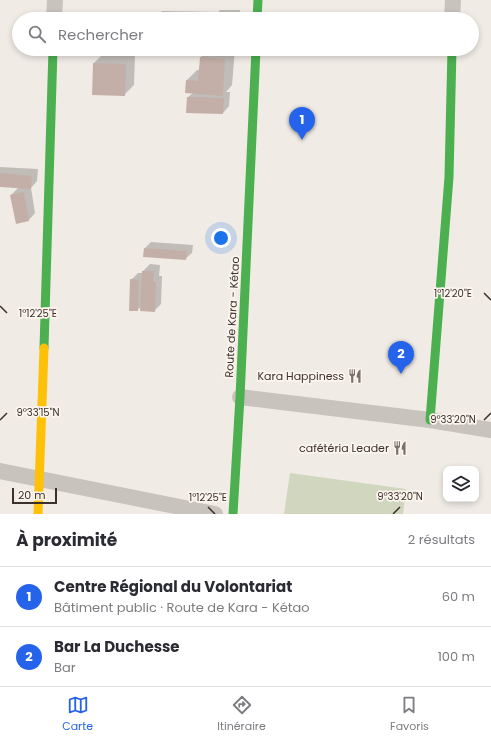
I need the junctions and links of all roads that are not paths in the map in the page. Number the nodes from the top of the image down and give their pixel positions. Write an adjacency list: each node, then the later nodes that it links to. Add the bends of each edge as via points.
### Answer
1 (55, 0): 4 (street)
2 (258, 0): 5 (street)
3 (453, 0): 6 (street)
4 (54, 12)
5 (258, 12)
6 (452, 12)
7 (53, 56): 14 (street)
8 (256, 56): 10 (street, Route de Kara - Kétao)
9 (452, 56): 11 (street, via 449,177)
10 (240, 397): 11 (street); 17 (street, Route de Kara - Kétao)
11 (430, 420): 12 (street)
12 (491, 430)
13 (0, 471): 14 (street)
14 (40, 479): 15 (street); 16 (street)
15 (38, 514)
16 (215, 514)
17 (233, 514)

